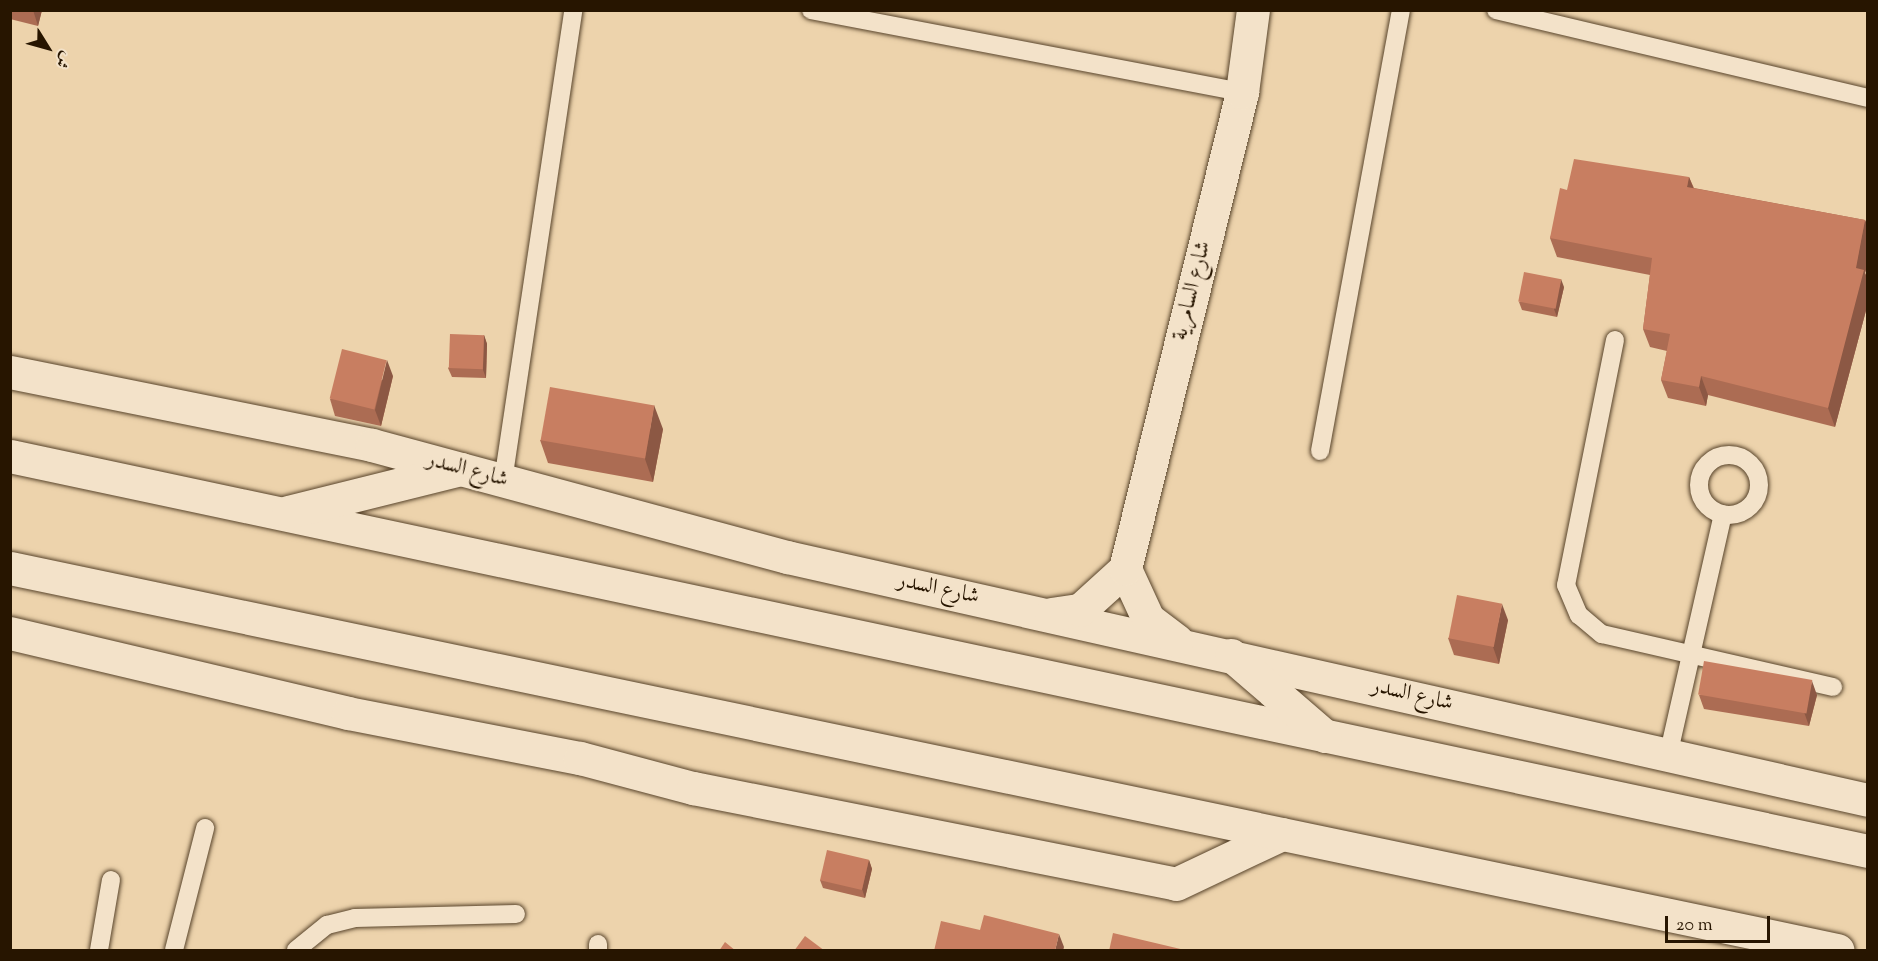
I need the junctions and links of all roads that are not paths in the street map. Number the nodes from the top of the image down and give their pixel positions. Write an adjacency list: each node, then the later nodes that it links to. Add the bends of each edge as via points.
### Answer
1 (573, 10): 13 (lane)
2 (811, 10): 6 (lane)
3 (1253, 10): 6 (main road, شارع السامرية)
4 (1401, 10): 10 (lane)
5 (1496, 10): 7 (lane)
6 (1242, 92): 17 (main road, شارع السامرية)
7 (1868, 98)
8 (1615, 340): 22 (lane, via 1566,585 1579,615 1602,634)
9 (10, 372): 12 (main road, شارع السدر, via 372,445)
10 (1320, 451)
11 (10, 456): 14 (main road)
12 (461, 469): 13 (main road, شارع السدر); 14 (main road)
13 (503, 481): 18 (main road, شارع السدر, via 787,557)
14 (280, 514): 24 (main road)
15 (1723, 514): 22 (lane)
16 (10, 568): 28 (main road)
17 (1125, 569): 18 (main road, via 1080,610); 20 (main road, via 1148,619)
18 (1051, 614): 20 (main road, شارع السدر)
19 (10, 633): 28 (main road, via 348,713 580,758 693,788 1176,884)
20 (1180, 644): 21 (main road, شارع السدر)
21 (1231, 655): 24 (main road); 25 (main road, شارع السدر)
22 (1689, 657): 23 (lane); 25 (lane)
23 (1833, 687)
24 (1329, 739): 29 (main road)
25 (1668, 756): 26 (main road, شارع السدر)
26 (1868, 800)
27 (204, 828): 33 (lane)
28 (1282, 834): 35 (main road)
29 (1868, 851)
30 (111, 880): 32 (lane)
31 (516, 914): 34 (lane, via 355,918 327,925)
32 (99, 951)
33 (174, 951)
34 (297, 951)
35 (1837, 951)

